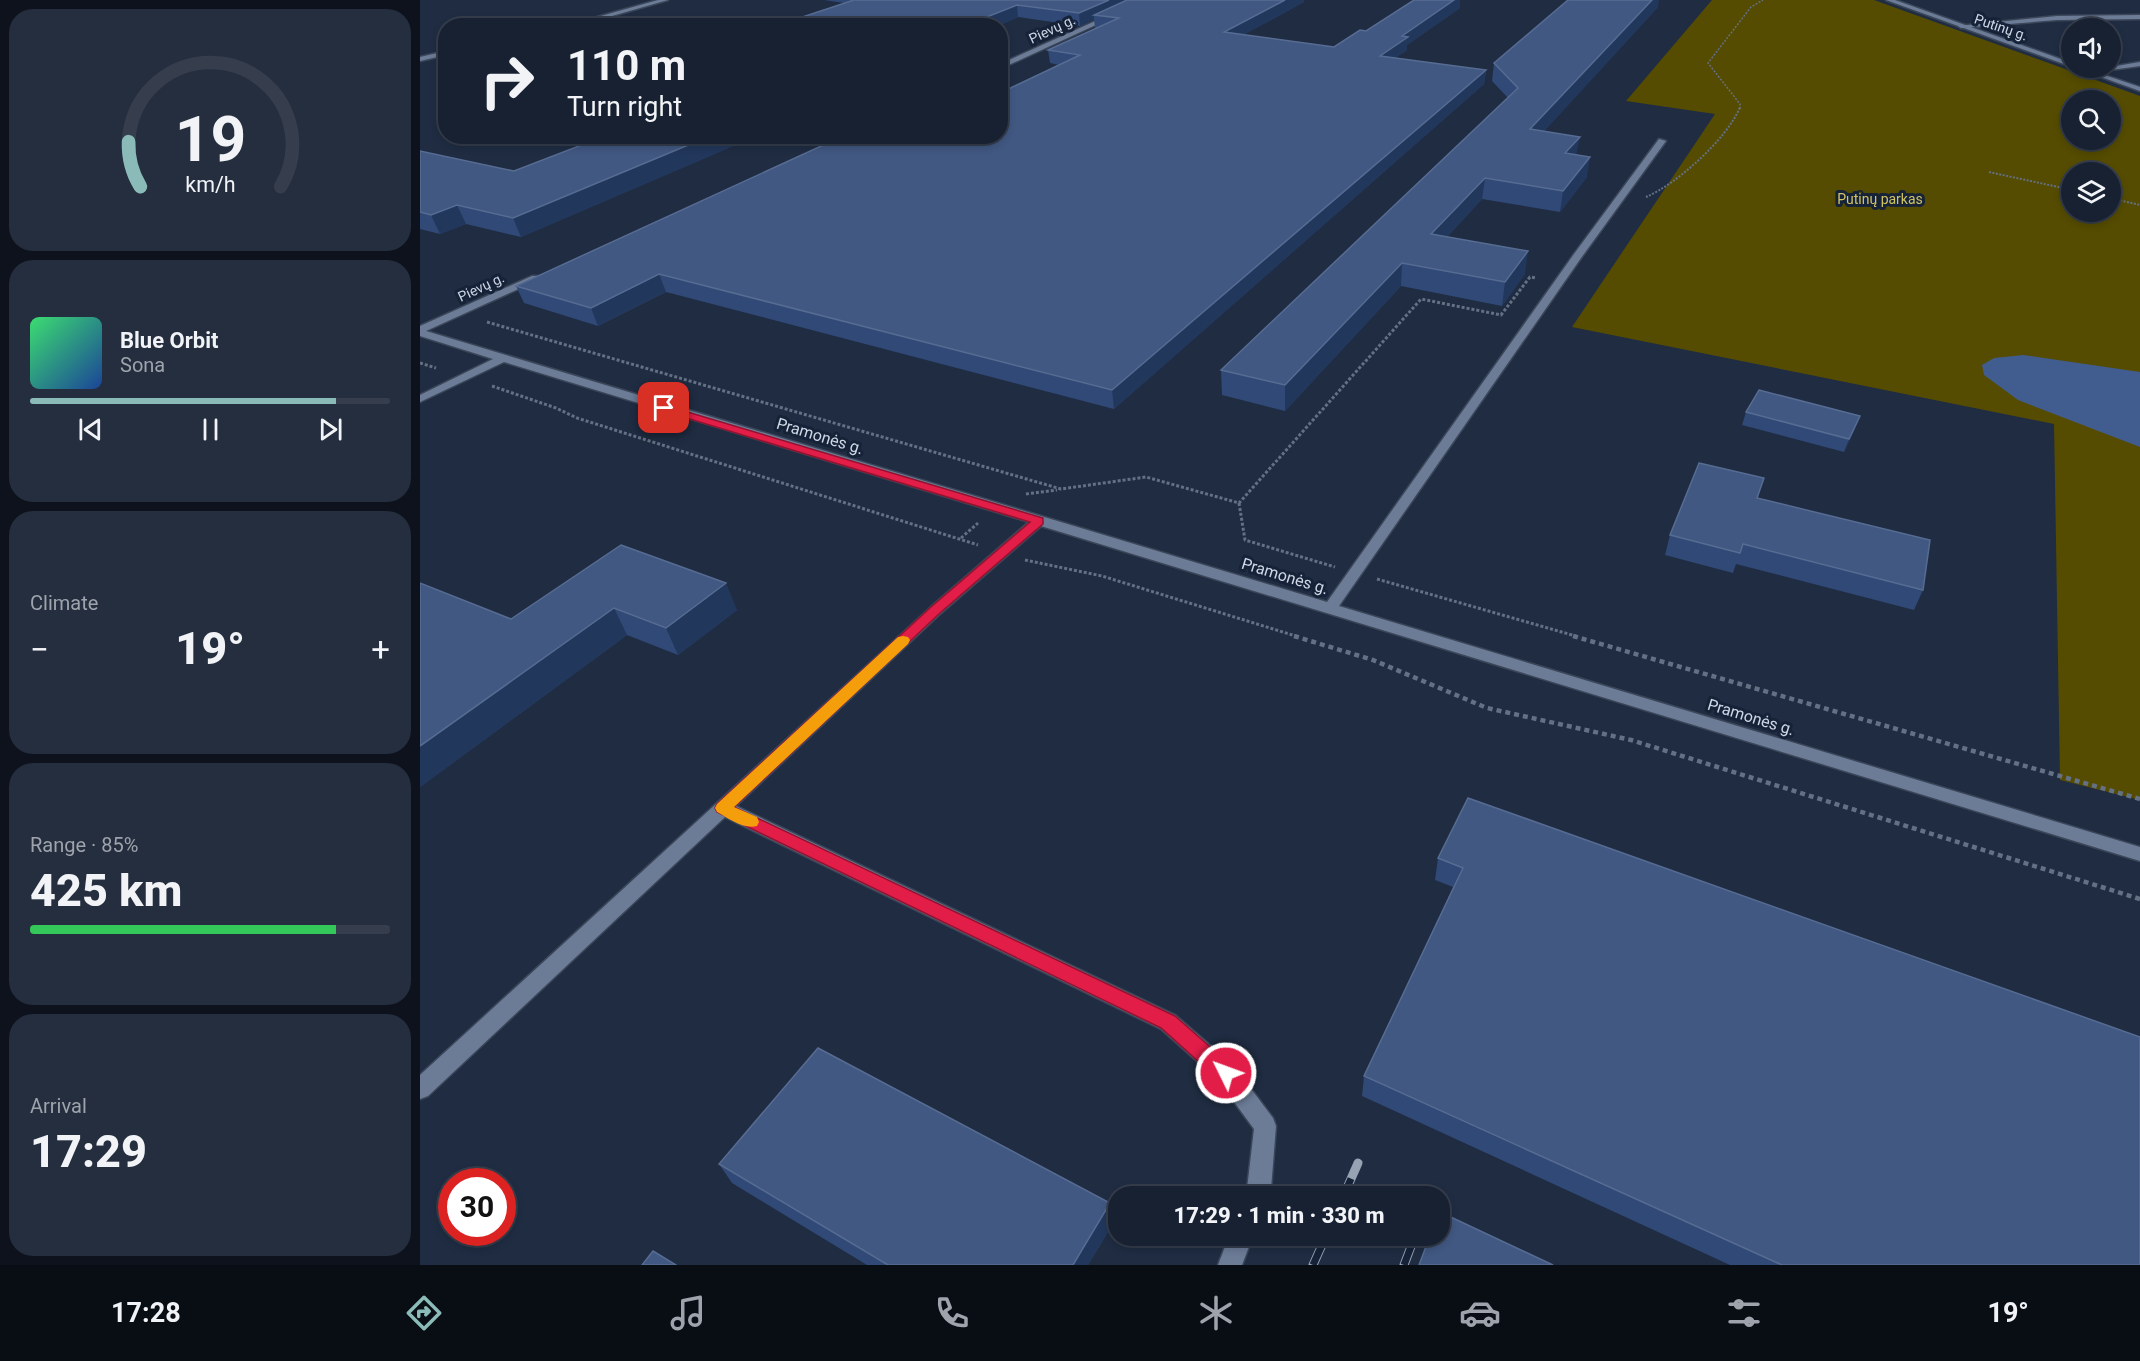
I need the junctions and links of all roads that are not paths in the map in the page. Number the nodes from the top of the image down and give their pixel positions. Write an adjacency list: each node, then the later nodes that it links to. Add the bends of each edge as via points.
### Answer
1 (665, 0): 5 (street)
2 (1147, 0): 10 (street, Pievų g.)
3 (1889, 0): 6 (street, Putinų g.)
4 (2140, 17): 6 (street, via 2057,18)
5 (598, 18)
6 (1961, 26): 9 (street, Putinų g.)
7 (438, 55): 8 (street)
8 (420, 59)
9 (2061, 61)
10 (1008, 63)
11 (2140, 64): 12 (street)
12 (2121, 67)
13 (2109, 78): 14 (street)
14 (2140, 89)
15 (1662, 141): 21 (street)
16 (546, 273): 17 (street, Pievų g.)
17 (420, 332): 18 (street, Pramonės g.)
18 (503, 358): 19 (street); 20 (street, Pramonės g.)
19 (420, 399)
20 (1038, 521): 21 (street, Pramonės g.); 22 (street)
21 (1330, 608): 23 (street, Pramonės g.)
22 (723, 808): 24 (street); 25 (street, via 1168,1022 1226,1073 1265,1126)
23 (2140, 854)
24 (420, 1089)
25 (1259, 1186)
26 (1237, 1246): 27 (street)
27 (1230, 1265)

